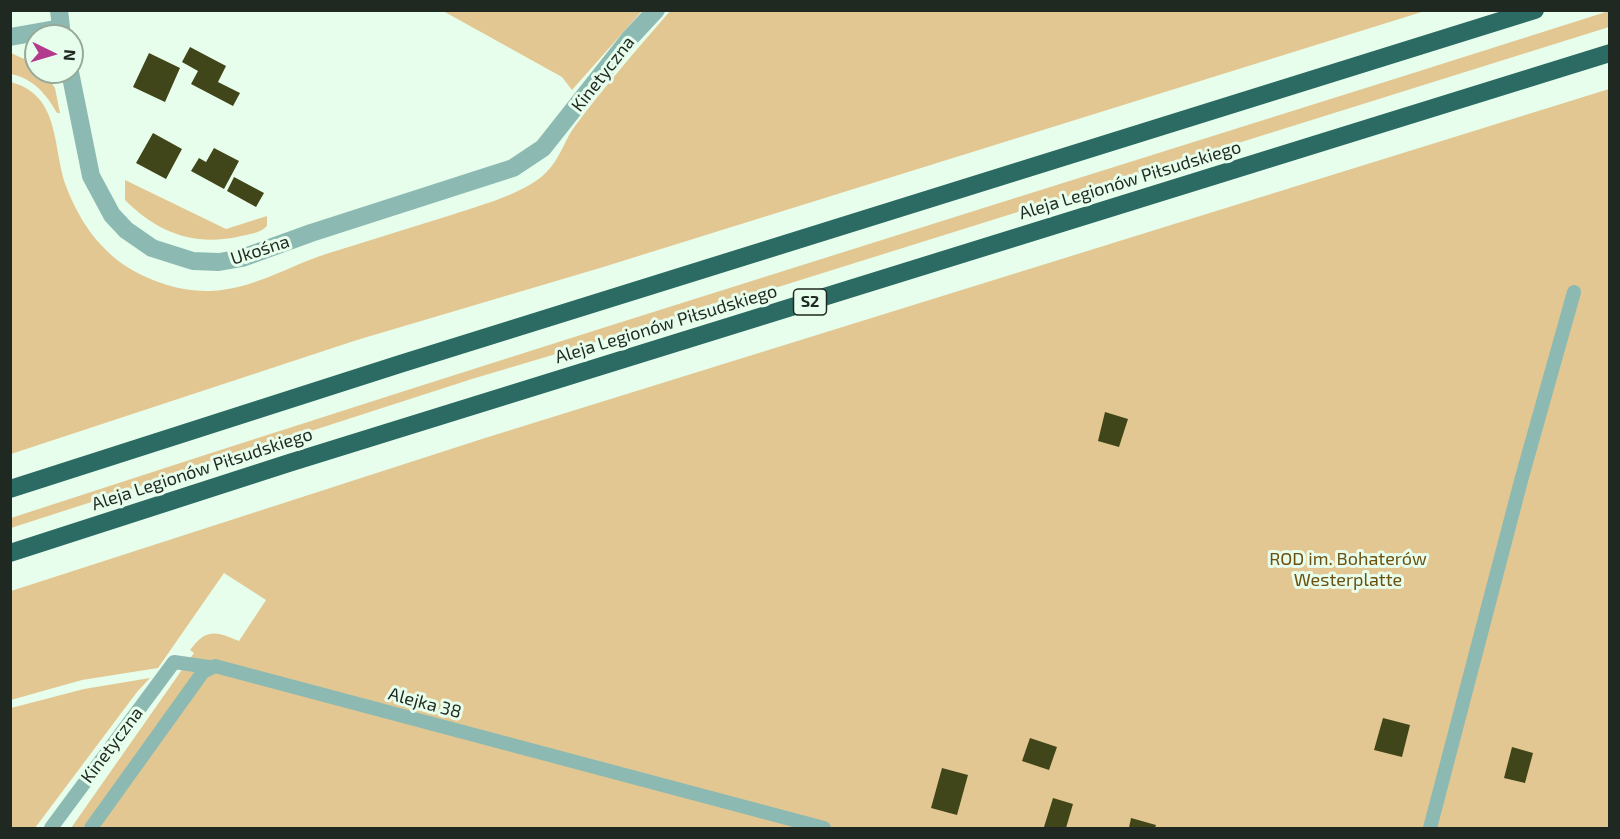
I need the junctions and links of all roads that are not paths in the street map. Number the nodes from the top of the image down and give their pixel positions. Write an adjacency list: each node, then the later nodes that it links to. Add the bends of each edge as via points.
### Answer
1 (656, 10): 5 (street, Kinetyczna)
2 (1535, 10): 7 (highway)
3 (1610, 52): 8 (highway, Aleja Legionów Piłsudskiego / S2)
4 (72, 84): 5 (street, Ukośna, via 91,176 112,215 139,241 193,261 242,258 513,168)
5 (552, 139)
6 (1574, 292): 14 (lane)
7 (10, 489)
8 (10, 553)
9 (174, 662): 10 (lane, Alejka 38); 11 (lane, Kinetyczna)
10 (209, 668): 12 (lane); 13 (lane, Alejka 38, via 215,666)
11 (51, 828)
12 (92, 828)
13 (824, 828)
14 (1430, 828)

